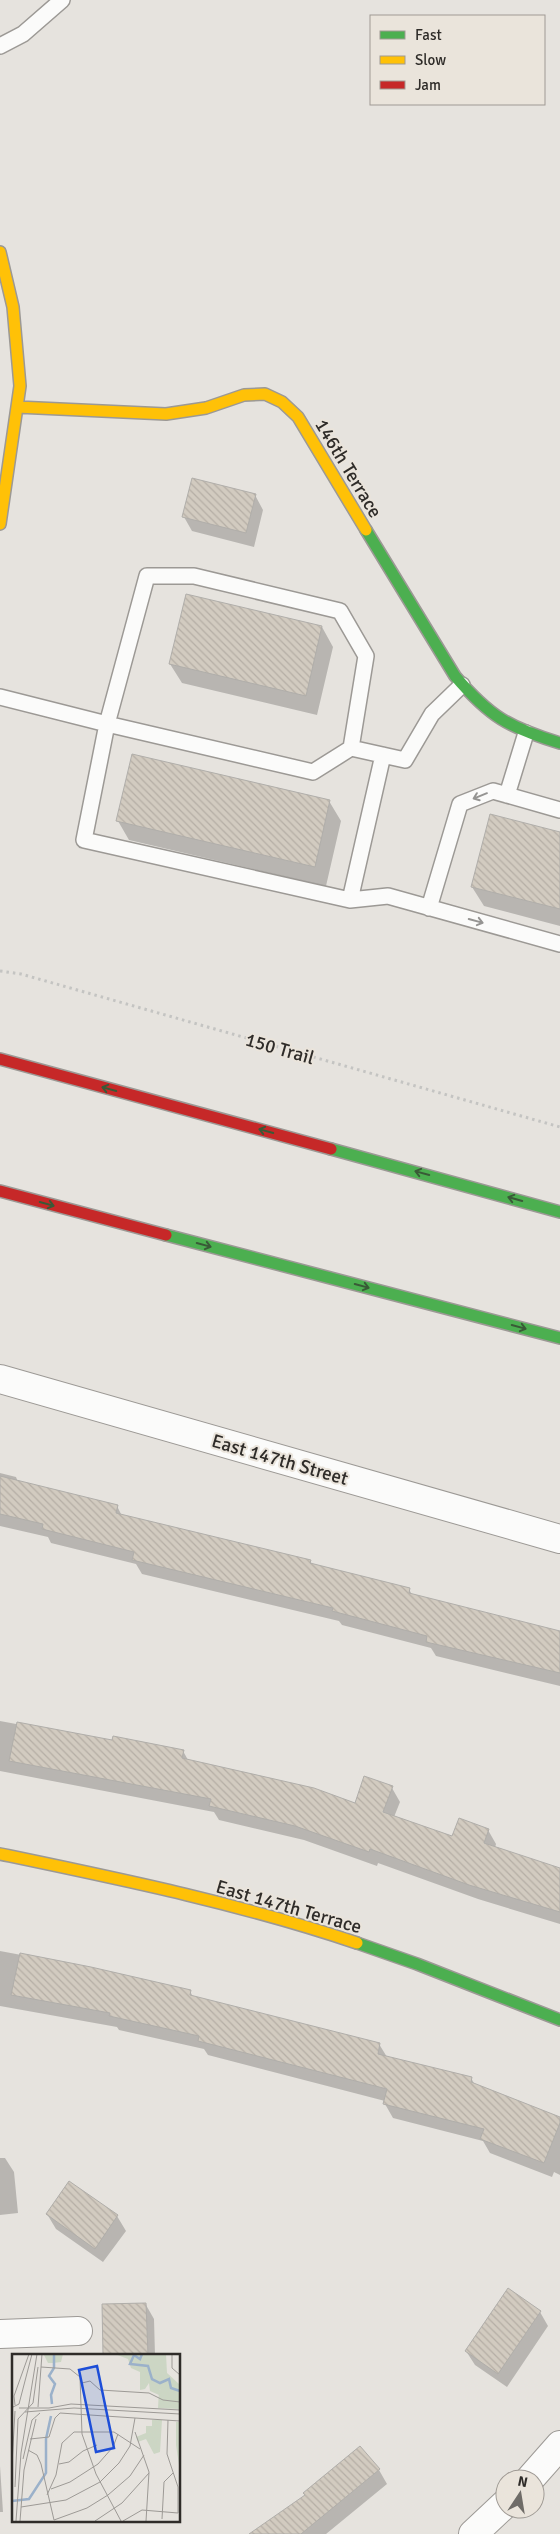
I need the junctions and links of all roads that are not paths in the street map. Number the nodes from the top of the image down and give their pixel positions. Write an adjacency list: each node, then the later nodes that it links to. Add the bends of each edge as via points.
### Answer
1 (62, 0): 2 (lane, via 23,34)
2 (0, 46)
3 (0, 252): 5 (street, via 13,307 20,386)
4 (0, 405): 5 (lane)
5 (17, 407): 6 (street); 7 (street, 146th Terrace, via 166,414 206,408 244,395 265,394 282,402 298,417)
6 (0, 524)
7 (462, 685): 10 (street, 146th Terrace, via 500,722); 13 (lane, via 432,714 405,760)
8 (0, 697): 9 (lane)
9 (107, 724): 12 (lane, via 313,772); 12 (lane, via 147,576 194,576 340,611 366,656); 16 (lane, via 84,840)
10 (526, 732): 11 (street, 146th Terrace); 14 (lane)
11 (560, 743)
12 (351, 748): 13 (lane)
13 (383, 755): 16 (lane)
14 (507, 795): 15 (lane); 17 (lane, one-way to 17, via 493,791 460,804)
15 (560, 810)
16 (350, 900): 17 (lane, via 388,896)
17 (429, 908): 18 (lane, one-way to 18)
18 (560, 944)
19 (0, 1059): 21 (street, one-way to 19)
20 (0, 1191): 22 (street, one-way to 22)
21 (560, 1212)
22 (560, 1338)
23 (0, 1379): 24 (street, East 147th Street)
24 (560, 1539)
25 (0, 1854): 26 (street, East 147th Terrace, via 304,1925 417,1964)
26 (560, 2020)
27 (78, 2332): 28 (street)
28 (0, 2334)
29 (560, 2445): 30 (street)
30 (539, 2469)
31 (495, 2514): 32 (street)
32 (474, 2534)

